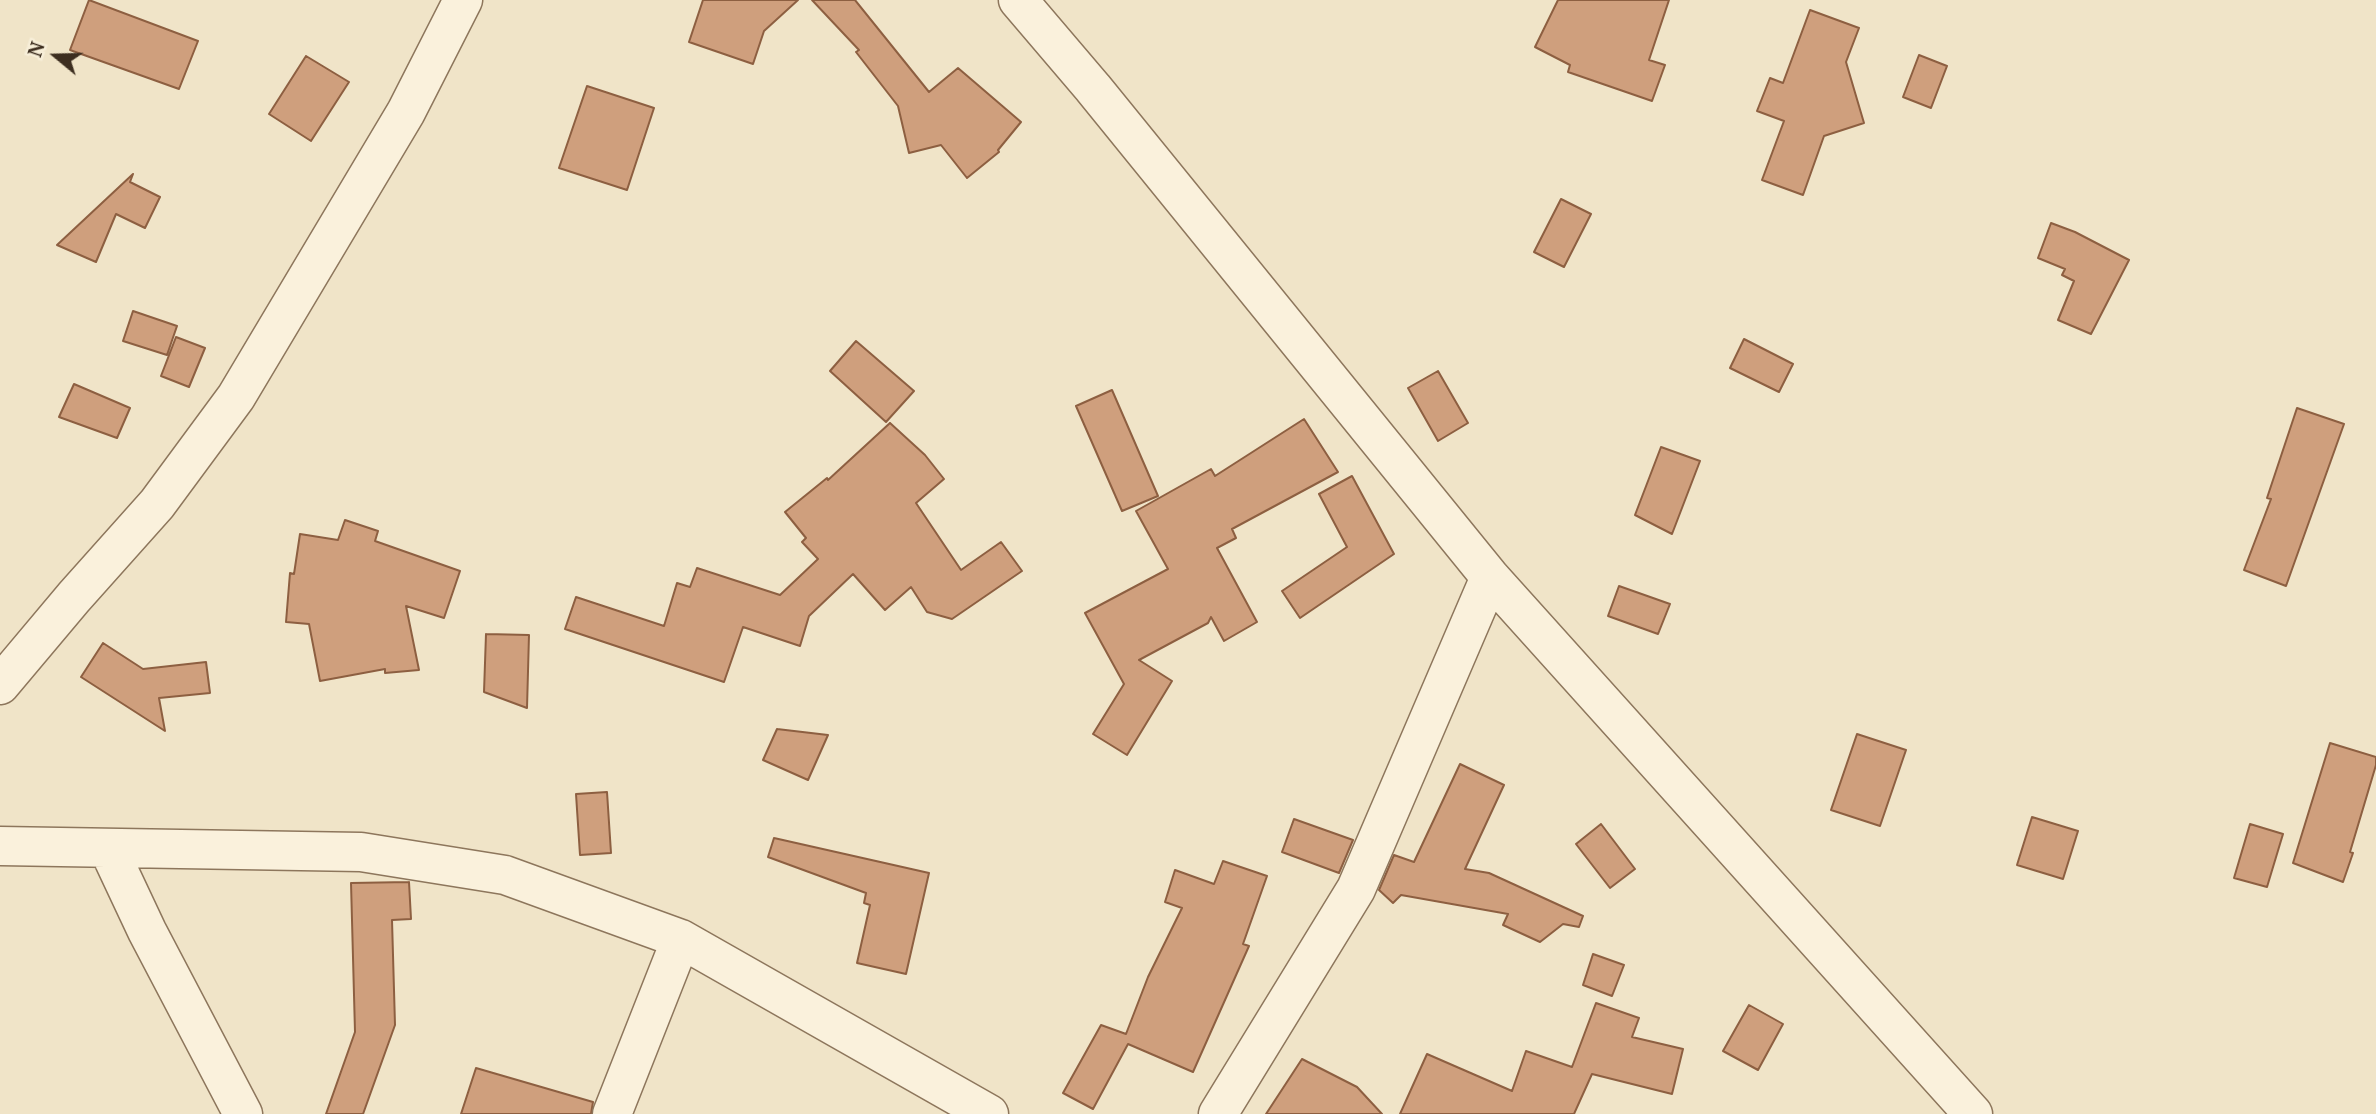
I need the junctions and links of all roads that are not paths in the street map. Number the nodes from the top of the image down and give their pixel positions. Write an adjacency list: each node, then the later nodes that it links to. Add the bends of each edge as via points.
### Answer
1 (463, 0): 4 (street, via 405,112 236,397 157,505)
2 (1018, 0): 3 (street)
3 (1490, 577): 11 (street, via 1356,888); 12 (street)
4 (0, 685)
5 (0, 846): 6 (street)
6 (108, 848): 7 (street, via 361,852 505,875); 8 (street)
7 (681, 939): 9 (street); 10 (street)
8 (243, 1114)
9 (611, 1114)
10 (989, 1114)
11 (1218, 1114)
12 (1973, 1114)

